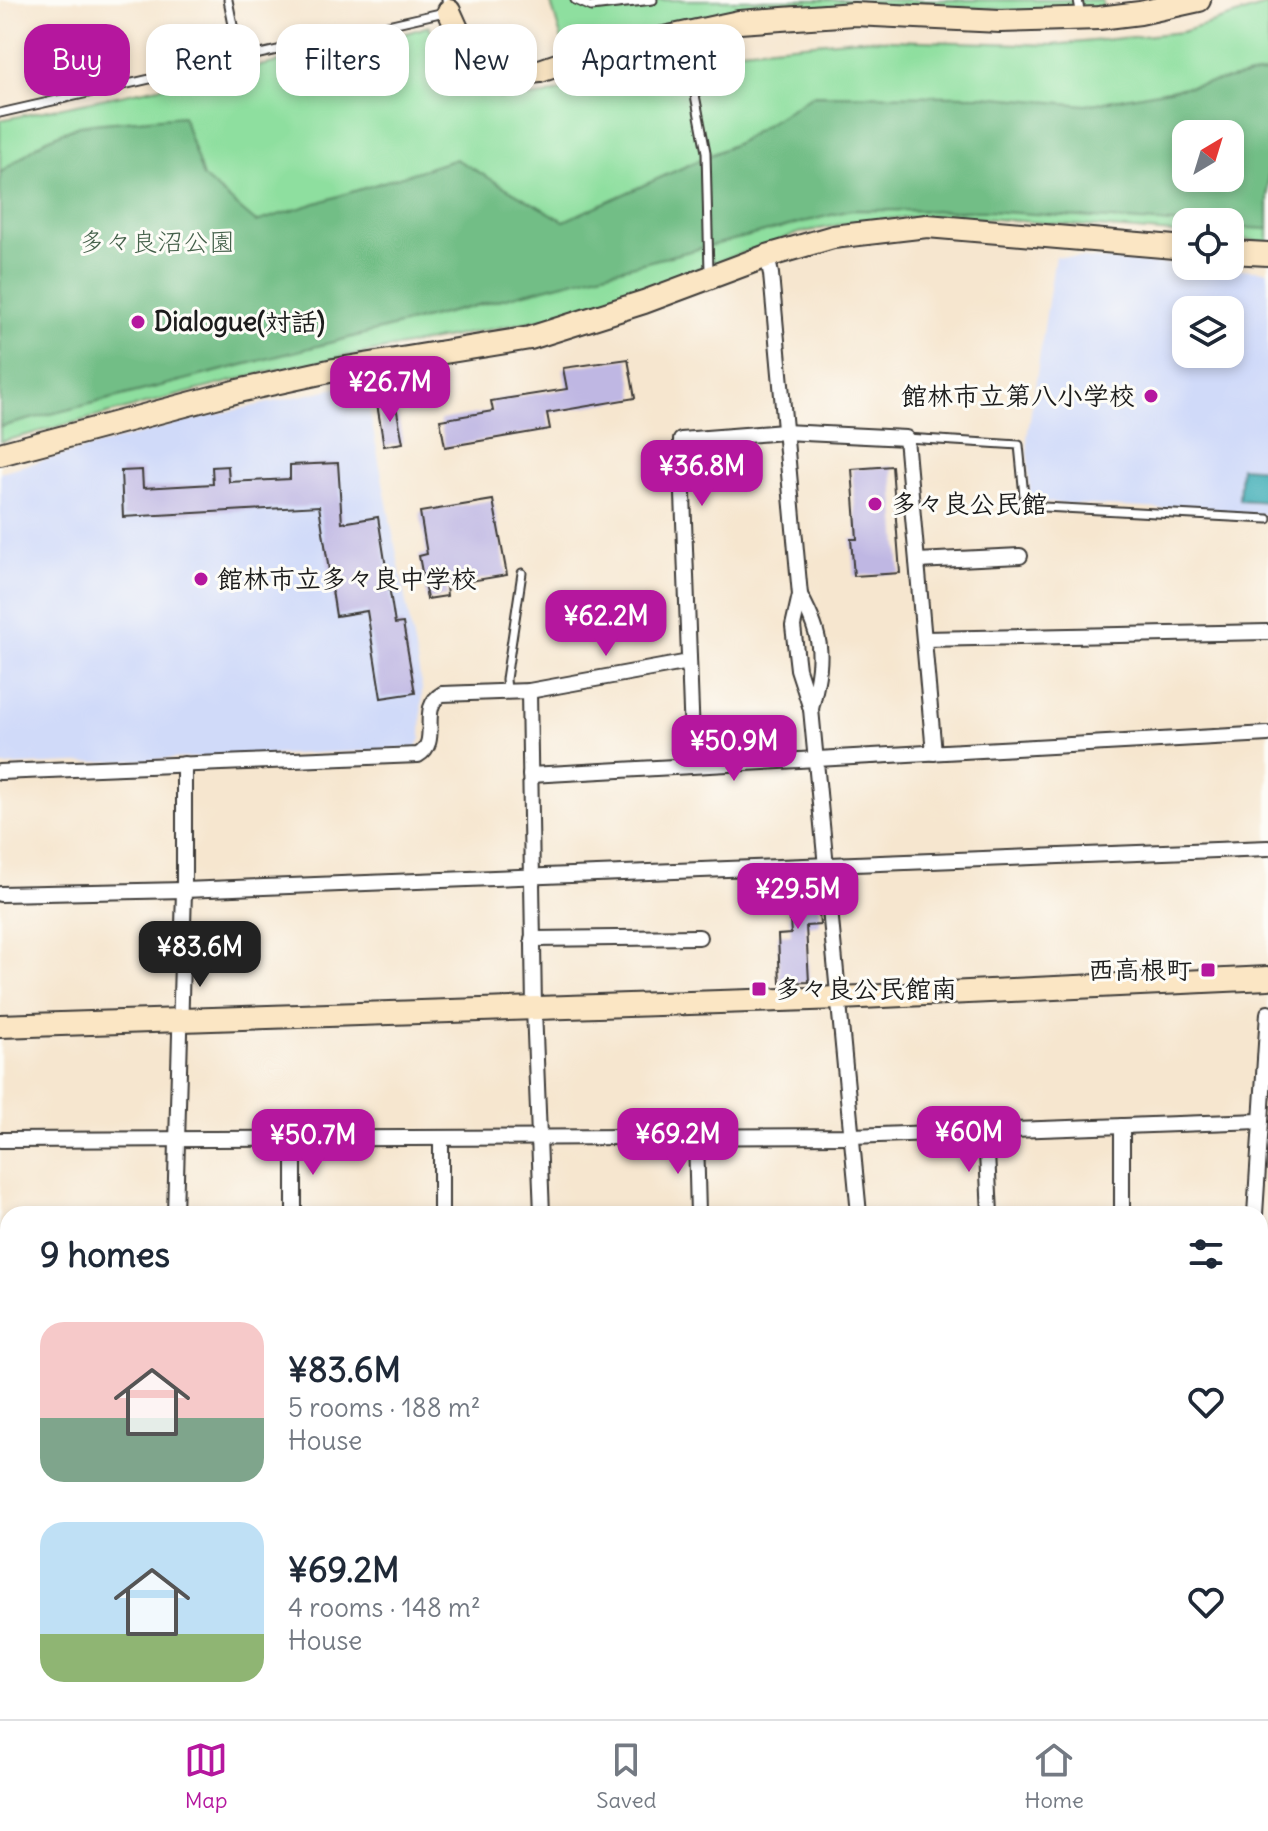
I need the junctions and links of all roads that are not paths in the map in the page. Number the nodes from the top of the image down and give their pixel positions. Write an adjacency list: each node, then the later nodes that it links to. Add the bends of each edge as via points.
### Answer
1 (228, 0): 7 (lane)
2 (575, 0): 3 (lane, via 591,7)
3 (653, 0)
4 (1199, 0): 6 (street, via 1140,13)
5 (447, 6): 9 (lane); 10 (street, via 467,51 480,64 512,74)
6 (1080, 9): 8 (street, via 1000,21 854,14)
7 (233, 24)
8 (729, 24)
9 (260, 55)
10 (553, 66)
11 (146, 81): 13 (lane)
12 (695, 96): 18 (lane, via 706,152)
13 (0, 113)
14 (1172, 247): 17 (street, via 927,226 833,237)
15 (1244, 253): 16 (street)
16 (1268, 254)
17 (767, 256): 18 (street); 19 (street)
18 (709, 278): 21 (street, via 530,338 320,373)
19 (784, 432): 20 (street); 26 (street); 29 (street, via 681,440)
20 (906, 438): 22 (lane, via 1019,445 1025,506); 24 (street)
21 (0, 454)
22 (1268, 519)
23 (1020, 556): 24 (street)
24 (917, 561): 28 (street)
25 (522, 573): 31 (lane)
26 (800, 595): 32 (street, via 793,626 798,669); 32 (street, via 816,625 821,665)
27 (1268, 632): 28 (street)
28 (924, 639): 34 (street)
29 (689, 662): 30 (street); 37 (street)
30 (529, 691): 31 (street); 39 (street)
31 (507, 693): 36 (street, via 442,694 433,699 430,744 418,755)
32 (811, 709): 35 (street)
33 (1268, 734): 34 (street)
34 (934, 753): 35 (street)
35 (815, 760): 37 (street); 41 (street)
36 (184, 764): 38 (street); 43 (street)
37 (693, 765): 39 (street)
38 (0, 772)
39 (530, 775): 42 (street)
40 (1268, 848): 41 (street)
41 (828, 866): 42 (street); 48 (street)
42 (531, 876): 43 (street); 46 (street)
43 (184, 890): 44 (street); 51 (street)
44 (0, 894)
45 (699, 937): 46 (street)
46 (532, 939): 49 (street)
47 (1268, 978): 48 (street)
48 (840, 998): 49 (street); 56 (street)
49 (534, 1008): 51 (street); 57 (street)
50 (1268, 1013): 53 (street)
51 (180, 1021): 52 (street); 60 (street)
52 (0, 1026)
53 (1260, 1121): 54 (street); 71 (street)
54 (1122, 1126): 55 (street); 70 (street)
55 (986, 1133): 56 (street); 69 (street)
56 (852, 1136): 58 (street); 68 (street)
57 (539, 1137): 58 (street); 59 (street); 66 (street)
58 (696, 1137): 67 (street)
59 (441, 1138): 62 (street); 65 (street)
60 (177, 1139): 61 (street); 62 (street); 63 (street)
61 (0, 1140)
62 (294, 1140): 64 (street)
63 (175, 1206)
64 (294, 1206)
65 (441, 1206)
66 (542, 1206)
67 (698, 1206)
68 (858, 1206)
69 (990, 1206)
70 (1122, 1206)
71 (1255, 1206)

